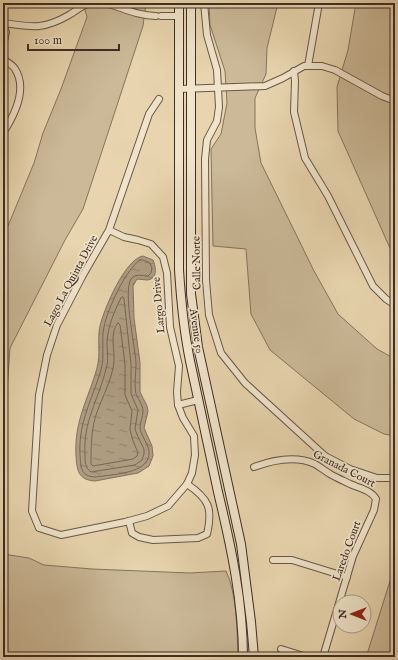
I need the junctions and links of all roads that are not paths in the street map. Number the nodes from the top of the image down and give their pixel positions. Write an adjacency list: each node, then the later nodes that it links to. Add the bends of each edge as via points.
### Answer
1 (91, 3): 8 (street, via 49,25 31,27)
2 (106, 3): 7 (street, via 141,16)
3 (179, 3): 7 (main road, Avenue 50)
4 (190, 3): 15 (main road, Avenue 50)
5 (204, 3): 13 (street, Calle Norte, via 207,34 218,70)
6 (319, 3): 11 (street)
7 (179, 16): 14 (main road, Avenue 50)
8 (3, 24): 9 (street, via 6,32)
9 (3, 46)
10 (3, 59): 18 (street, via 15,68 21,82 16,108)
11 (308, 66): 12 (street); 17 (street, via 328,67 374,93)
12 (294, 72): 13 (street, via 265,86); 20 (street, via 294,112 304,158 328,196 373,286)
13 (218, 88): 15 (street); 25 (street, Calle Norte, via 218,121 207,140 205,159 206,280 209,315 221,353 245,383 325,456 370,476)
14 (180, 89): 15 (street); 22 (main road, Avenue 50, via 179,270 185,335)
15 (191, 89): 21 (main road, Avenue 50, via 191,294)
16 (159, 100): 19 (street, Lago La Quinta Drive, via 149,114)
17 (395, 101)
18 (3, 133)
19 (109, 230): 23 (street, Largo Drive, via 151,244 163,257 167,273 170,328 178,366); 29 (street, Lago La Quinta Drive, via 57,325 47,355 39,395 32,495 32,511)
20 (395, 305)
21 (208, 398): 22 (main road); 34 (main road, Avenue 50, via 241,544 252,622)
22 (198, 400): 23 (street); 33 (main road, Avenue 50, via 233,562)
23 (178, 404): 26 (street, Largo Drive, via 194,436 196,455 192,473)
24 (254, 467): 27 (street, Granada Court, via 272,461 306,461 369,492)
25 (395, 478)
26 (186, 484): 28 (street, Largo Drive, via 168,506); 28 (street, via 198,492 207,503 210,519 207,534 198,538 153,540 132,533)
27 (376, 499): 31 (street, Laredo Court)
28 (129, 521): 29 (street, Largo Drive, via 61,535)
29 (38, 528)
30 (273, 560): 31 (street, via 292,560)
31 (347, 577): 36 (street, Laredo Court)
32 (281, 649): 35 (street)
33 (243, 657)
34 (254, 657)
35 (306, 657)
36 (323, 657)

